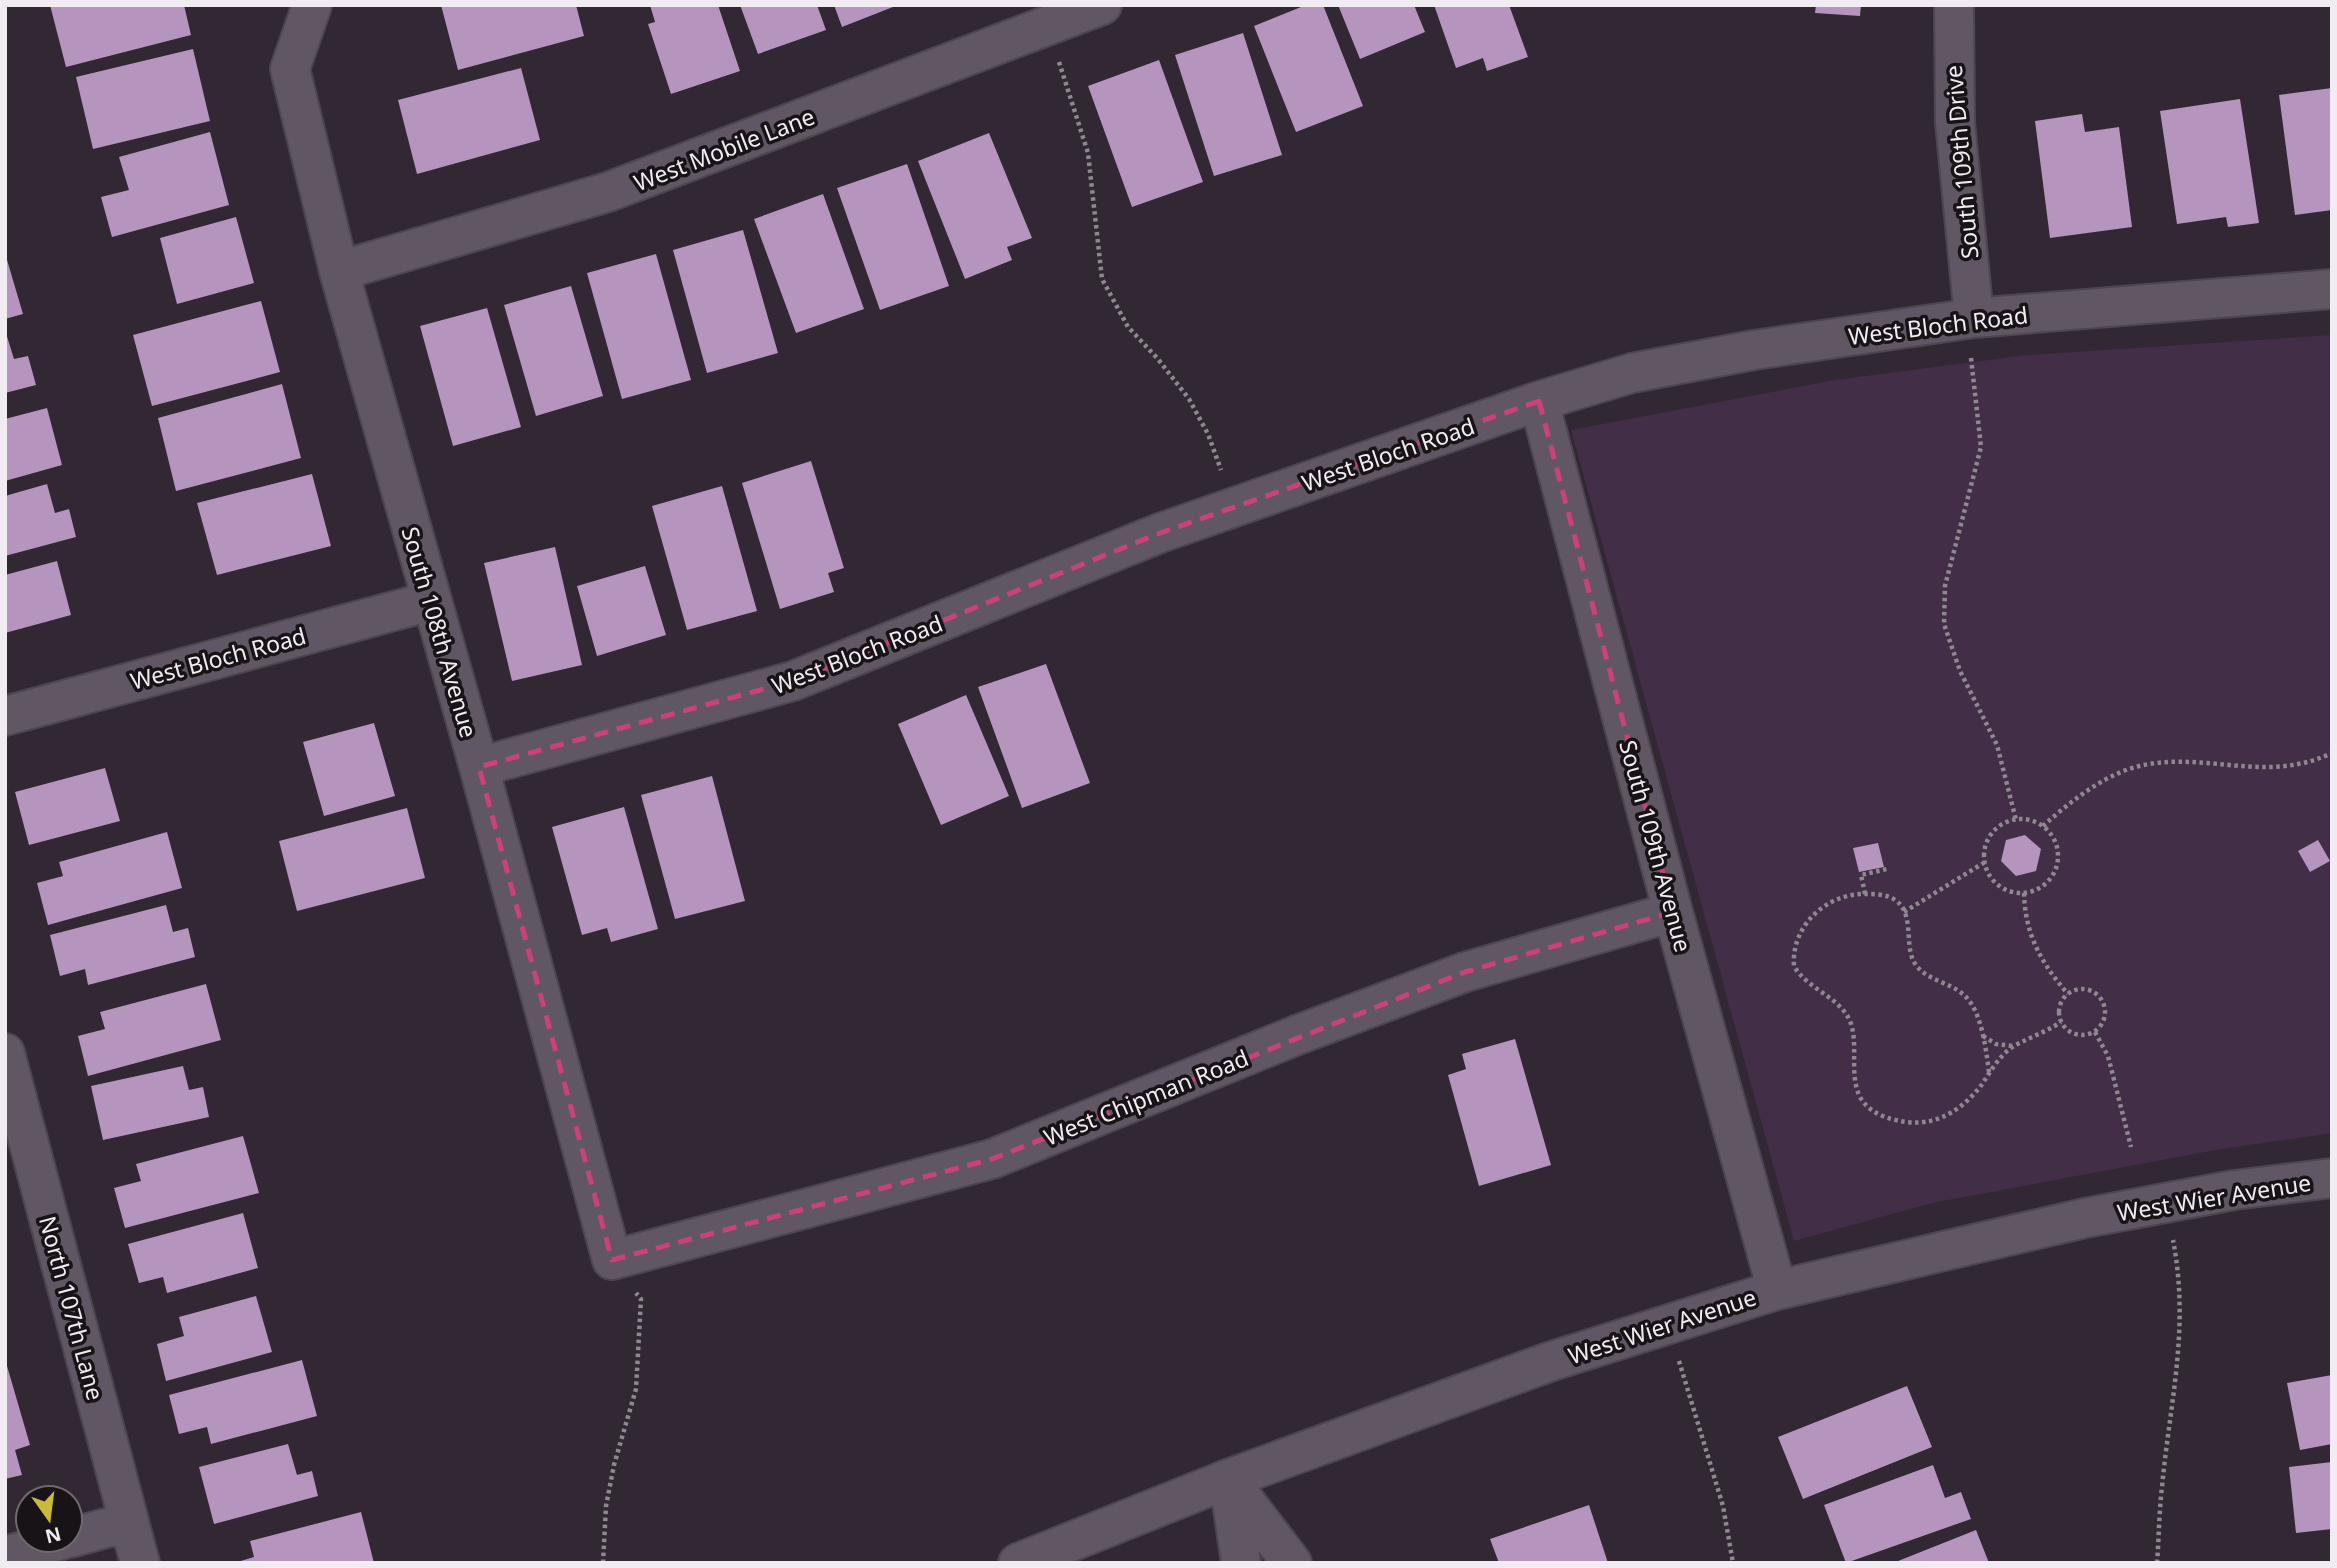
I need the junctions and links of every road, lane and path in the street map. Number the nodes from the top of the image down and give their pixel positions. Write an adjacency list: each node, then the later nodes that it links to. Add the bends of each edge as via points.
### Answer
1 (312, 5): 5 (street, South 108th Avenue, via 290,69)
2 (1102, 5): 4 (street, West Mobile Lane)
3 (1954, 5): 7 (street, South 109th Drive, via 1955,122)
4 (1047, 27): 5 (street, West Mobile Lane, via 608,192); 10 (path, via 1082,125 1102,279 1128,327 1189,399 1208,434)
5 (339, 271): 11 (street, South 108th Avenue)
6 (2332, 289): 7 (street, West Bloch Road)
7 (1974, 318): 9 (street, West Bloch Road, via 1632,373)
8 (1958, 356): 15 (path, via 1971,354 1981,447 1944,586 1944,624 1960,671 1997,745)
9 (1539, 401): 10 (street, West Bloch Road); 21 (street, South 109th Avenue)
10 (1234, 508): 14 (street, West Bloch Road, via 1160,533 793,681)
11 (431, 601): 12 (street, West Bloch Road); 14 (street, South 108th Avenue)
12 (5, 716)
13 (2332, 753): 16 (path, via 2291,767 2144,765 2097,785)
14 (479, 767): 33 (street, South 108th Avenue)
15 (2017, 820): 16 (path); 17 (path, via 1993,832)
16 (2043, 826): 19 (path, via 2057,844 2057,866 2044,885)
17 (1985, 862): 19 (path, via 1994,881); 22 (path)
18 (1886, 869): 20 (path, via 1861,875)
19 (2024, 893): 23 (path, via 2026,923 2034,946)
20 (1866, 894): 22 (path, via 1894,898); 29 (path, via 1823,904 1802,932 1794,960 1798,974 1846,1013 1855,1081 1865,1104 1888,1118 1927,1124 1970,1098)
21 (1673, 912): 33 (street, West Chipman Road, via 1465,972 992,1159); 34 (street, South 109th Avenue)
22 (1904, 912): 26 (path, via 1911,956 1918,970 1964,995 1975,1010)
23 (2068, 994): 24 (path, via 2060,1007); 25 (path, via 2081,989 2101,999 2104,1020)
24 (2061, 1022): 25 (path, via 2072,1033); 27 (path)
25 (2095, 1031): 30 (path, via 2108,1056)
26 (1982, 1035): 27 (path, via 1996,1044); 29 (path)
27 (2014, 1046): 29 (path)
28 (5, 1053): 37 (street, North 107th Lane)
29 (1989, 1072)
30 (2131, 1147)
31 (2332, 1178): 32 (street, West Wier Avenue)
32 (2167, 1203): 34 (street, West Wier Avenue); 45 (path, via 2182,1307)
33 (612, 1260): 40 (path, via 641,1299 636,1389 606,1506)
34 (1777, 1290): 35 (street, West Wier Avenue)
35 (1667, 1325): 36 (street, West Wier Avenue, via 1552,1361); 44 (path, via 1723,1506)
36 (1228, 1479): 41 (street, West Wier Avenue); 42 (street); 43 (street)
37 (128, 1522): 38 (street); 39 (street, North 107th Lane)
38 (84, 1534)
39 (140, 1563)
40 (603, 1563)
41 (1018, 1563)
42 (1241, 1563)
43 (1292, 1563)
44 (1733, 1563)
45 (2157, 1563)

